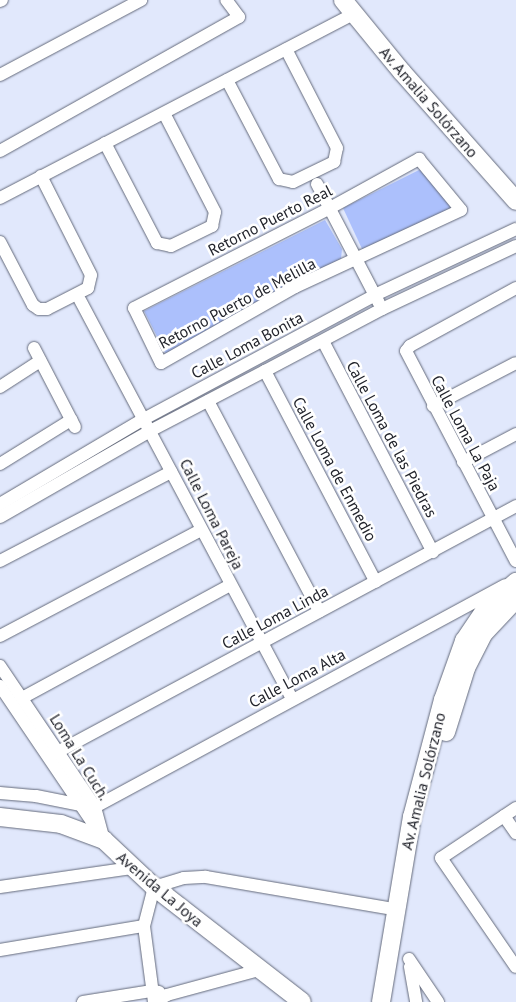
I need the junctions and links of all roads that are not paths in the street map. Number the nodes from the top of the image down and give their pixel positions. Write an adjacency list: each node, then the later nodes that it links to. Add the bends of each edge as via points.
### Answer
1 (141, 0): 5 (street)
2 (226, 0): 9 (street, via 239,17)
3 (352, 4): 4 (street); 12 (main road, Av. Amalia Solórzano); 14 (main road, Av. Amalia Solórzano)
4 (286, 49): 6 (street); 6 (street, via 337,148 334,162 293,182 279,179)
5 (0, 75)
6 (227, 80): 7 (street)
7 (164, 113): 8 (street); 8 (street, via 215,212 212,226 170,246 157,243)
8 (105, 143): 10 (street)
9 (0, 151)
10 (41, 176): 13 (street); 17 (street, via 91,275 88,288 47,309 39,309 33,305)
11 (317, 184): 15 (street)
12 (516, 187)
13 (0, 198)
14 (516, 201)
15 (330, 208): 19 (street); 19 (street, Retorno Puerto Real, via 419,159 461,210); 23 (street, Retorno Puerto Real)
16 (516, 229): 21 (street, Calle Loma Bonita)
17 (0, 242)
18 (516, 246): 24 (street, Calle Loma Bonita)
19 (356, 260): 21 (street); 23 (street, Retorno Puerto de Melilla, via 295,287 161,363)
20 (516, 288): 32 (street, Calle Loma La Paja, via 406,351)
21 (375, 295): 24 (street); 33 (street, Calle Loma Bonita)
22 (80, 300): 33 (street, Calle Loma Pareja)
23 (134, 308)
24 (382, 309): 25 (street, Calle Loma Bonita)
25 (323, 341): 29 (street, Calle Loma Bonita); 44 (street, Calle Loma de las Piedras)
26 (34, 348): 27 (street)
27 (40, 361): 30 (street); 37 (street, via 73,424)
28 (516, 363): 32 (street)
29 (265, 371): 31 (street, Calle Loma Bonita); 48 (street, Calle Loma de Enmedio)
30 (0, 387)
31 (208, 401): 34 (street, Calle Loma Bonita); 51 (street)
32 (433, 406): 36 (street, Calle Loma La Paja)
33 (144, 419): 34 (street, Calle Loma Pareja); 39 (street, Calle Loma Bonita)
34 (150, 431): 38 (street, Calle Loma Pareja); 41 (street, Calle Loma Bonita)
35 (516, 434): 36 (street)
36 (463, 462): 42 (street, Calle Loma La Paja)
37 (0, 464)
38 (172, 472): 43 (street, Calle Loma Pareja); 45 (street)
39 (0, 504)
40 (516, 506): 42 (street, Calle Loma Linda)
41 (0, 517)
42 (493, 518): 44 (street, Calle Loma Linda); 46 (street, Calle Loma La Paja)
43 (201, 530): 49 (street, Calle Loma Pareja); 52 (street)
44 (433, 552): 48 (street, Calle Loma Linda)
45 (0, 561)
46 (516, 561)
47 (516, 580): 57 (street, Calle Loma Alta); 78 (main road, Av. Amalia Solórzano, via 486,608 464,641 442,700 412,817)
48 (376, 582): 51 (street, Calle Loma Linda)
49 (230, 585): 53 (street, Calle Loma Pareja); 56 (street)
50 (516, 600): 79 (main road, Av. Amalia Solórzano, via 484,633 466,668 445,735 412,878)
51 (319, 611): 53 (street, Calle Loma Linda)
52 (0, 636)
53 (261, 643): 57 (street, Calle Loma Pareja); 58 (street, Calle Loma Linda)
54 (0, 666): 56 (street, Loma La Cuch.)
55 (1, 691): 58 (street, Loma La Cuch.)
56 (22, 698): 58 (street, Loma La Cuch.)
57 (292, 698): 61 (street, Calle Loma Alta)
58 (54, 754): 60 (street, Loma La Cuch.); 61 (street, Loma La Cuch.)
59 (0, 793): 60 (street, via 36,796)
60 (82, 806): 61 (street); 66 (street, Loma La Cuch.)
61 (95, 807): 66 (street, Loma La Cuch.)
62 (516, 808): 63 (street)
63 (504, 816): 65 (street); 73 (street, via 441,858)
64 (0, 818): 66 (main road, Avenida La Joya, via 61,824)
65 (516, 833)
66 (104, 840): 67 (main road, Avenida La Joya)
67 (132, 868): 68 (street); 69 (main road, Avenida La Joya)
68 (0, 887)
69 (154, 887): 70 (street, via 184,878 206,877); 71 (street); 74 (main road, Avenida La Joya)
70 (387, 908)
71 (144, 926): 72 (street); 75 (street)
72 (0, 950)
73 (516, 967)
74 (259, 970): 75 (street); 77 (main road, Avenida La Joya)
75 (154, 998): 76 (street)
76 (83, 1002)
77 (302, 1002)
78 (381, 1002)
79 (393, 1002)
80 (416, 1002): 81 (street, via 409,959)
81 (438, 1002)

